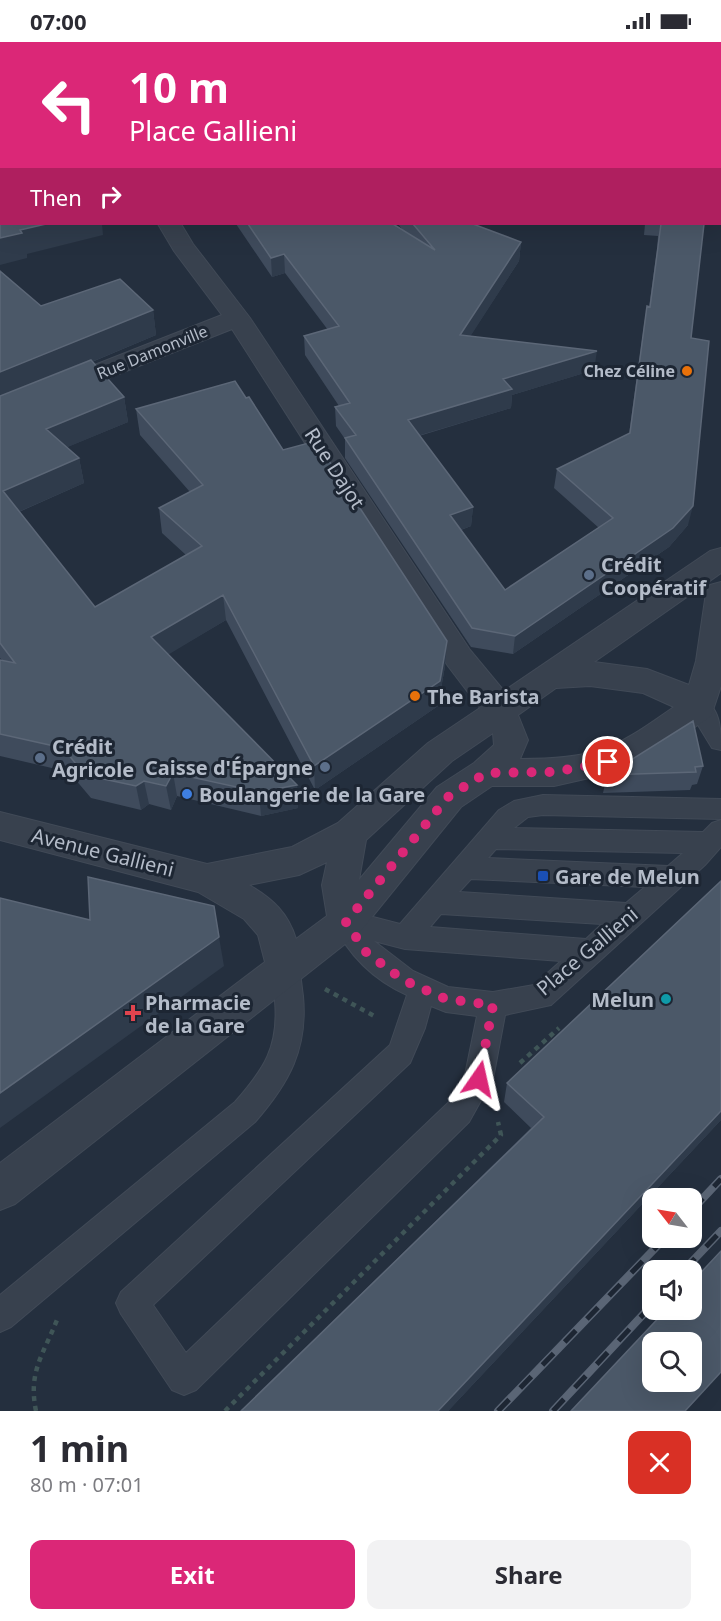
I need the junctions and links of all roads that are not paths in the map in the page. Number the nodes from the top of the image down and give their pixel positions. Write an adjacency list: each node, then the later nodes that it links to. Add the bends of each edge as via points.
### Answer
1 (171, 225): 2 (street, Rue Dajot)
2 (237, 318): 3 (street, Rue Damonville); 8 (street, Rue Dajot, via 459,658)
3 (0, 412)
4 (721, 558): 6 (street)
5 (721, 593): 7 (street, via 712,661)
6 (551, 677): 7 (street, via 613,675 648,681 683,695); 8 (street)
7 (699, 707): 9 (lane); 10 (street, via 608,762 554,772)
8 (500, 712): 10 (street, via 511,742 503,758); 13 (street, via 441,752)
9 (721, 741)
10 (486, 773): 21 (street, via 448,797)
11 (721, 809): 15 (lane, via 543,805 523,808)
12 (0, 826): 18 (street, Avenue Gallieni)
13 (350, 832): 18 (street, Avenue Gallieni, via 298,860); 21 (street, Place Gallieni, via 340,885)
14 (716, 836): 15 (lane); 17 (lane, Place Gallieni)
15 (491, 838): 16 (lane)
16 (466, 868): 17 (lane); 19 (lane)
17 (673, 877): 20 (lane, Place Gallieni)
18 (207, 879): 24 (street, Avenue Gallieni, via 256,908 274,928)
19 (436, 902): 20 (lane); 22 (lane)
20 (632, 915): 23 (lane, Place Gallieni)
21 (346, 922): 22 (lane); 24 (street); 25 (lane, Place Gallieni, via 366,952)
22 (405, 937): 23 (lane)
23 (590, 951): 26 (lane, Place Gallieni, via 541,996)
24 (286, 968): 27 (street); 28 (lane, via 289,1039 260,1095 236,1120)
25 (422, 990): 26 (lane, Place Gallieni, via 446,999); 26 (lane, via 400,1054 132,1303 184,1378 459,1112 479,1079)
26 (493, 1005)
27 (0, 1189)
28 (0, 1316)

